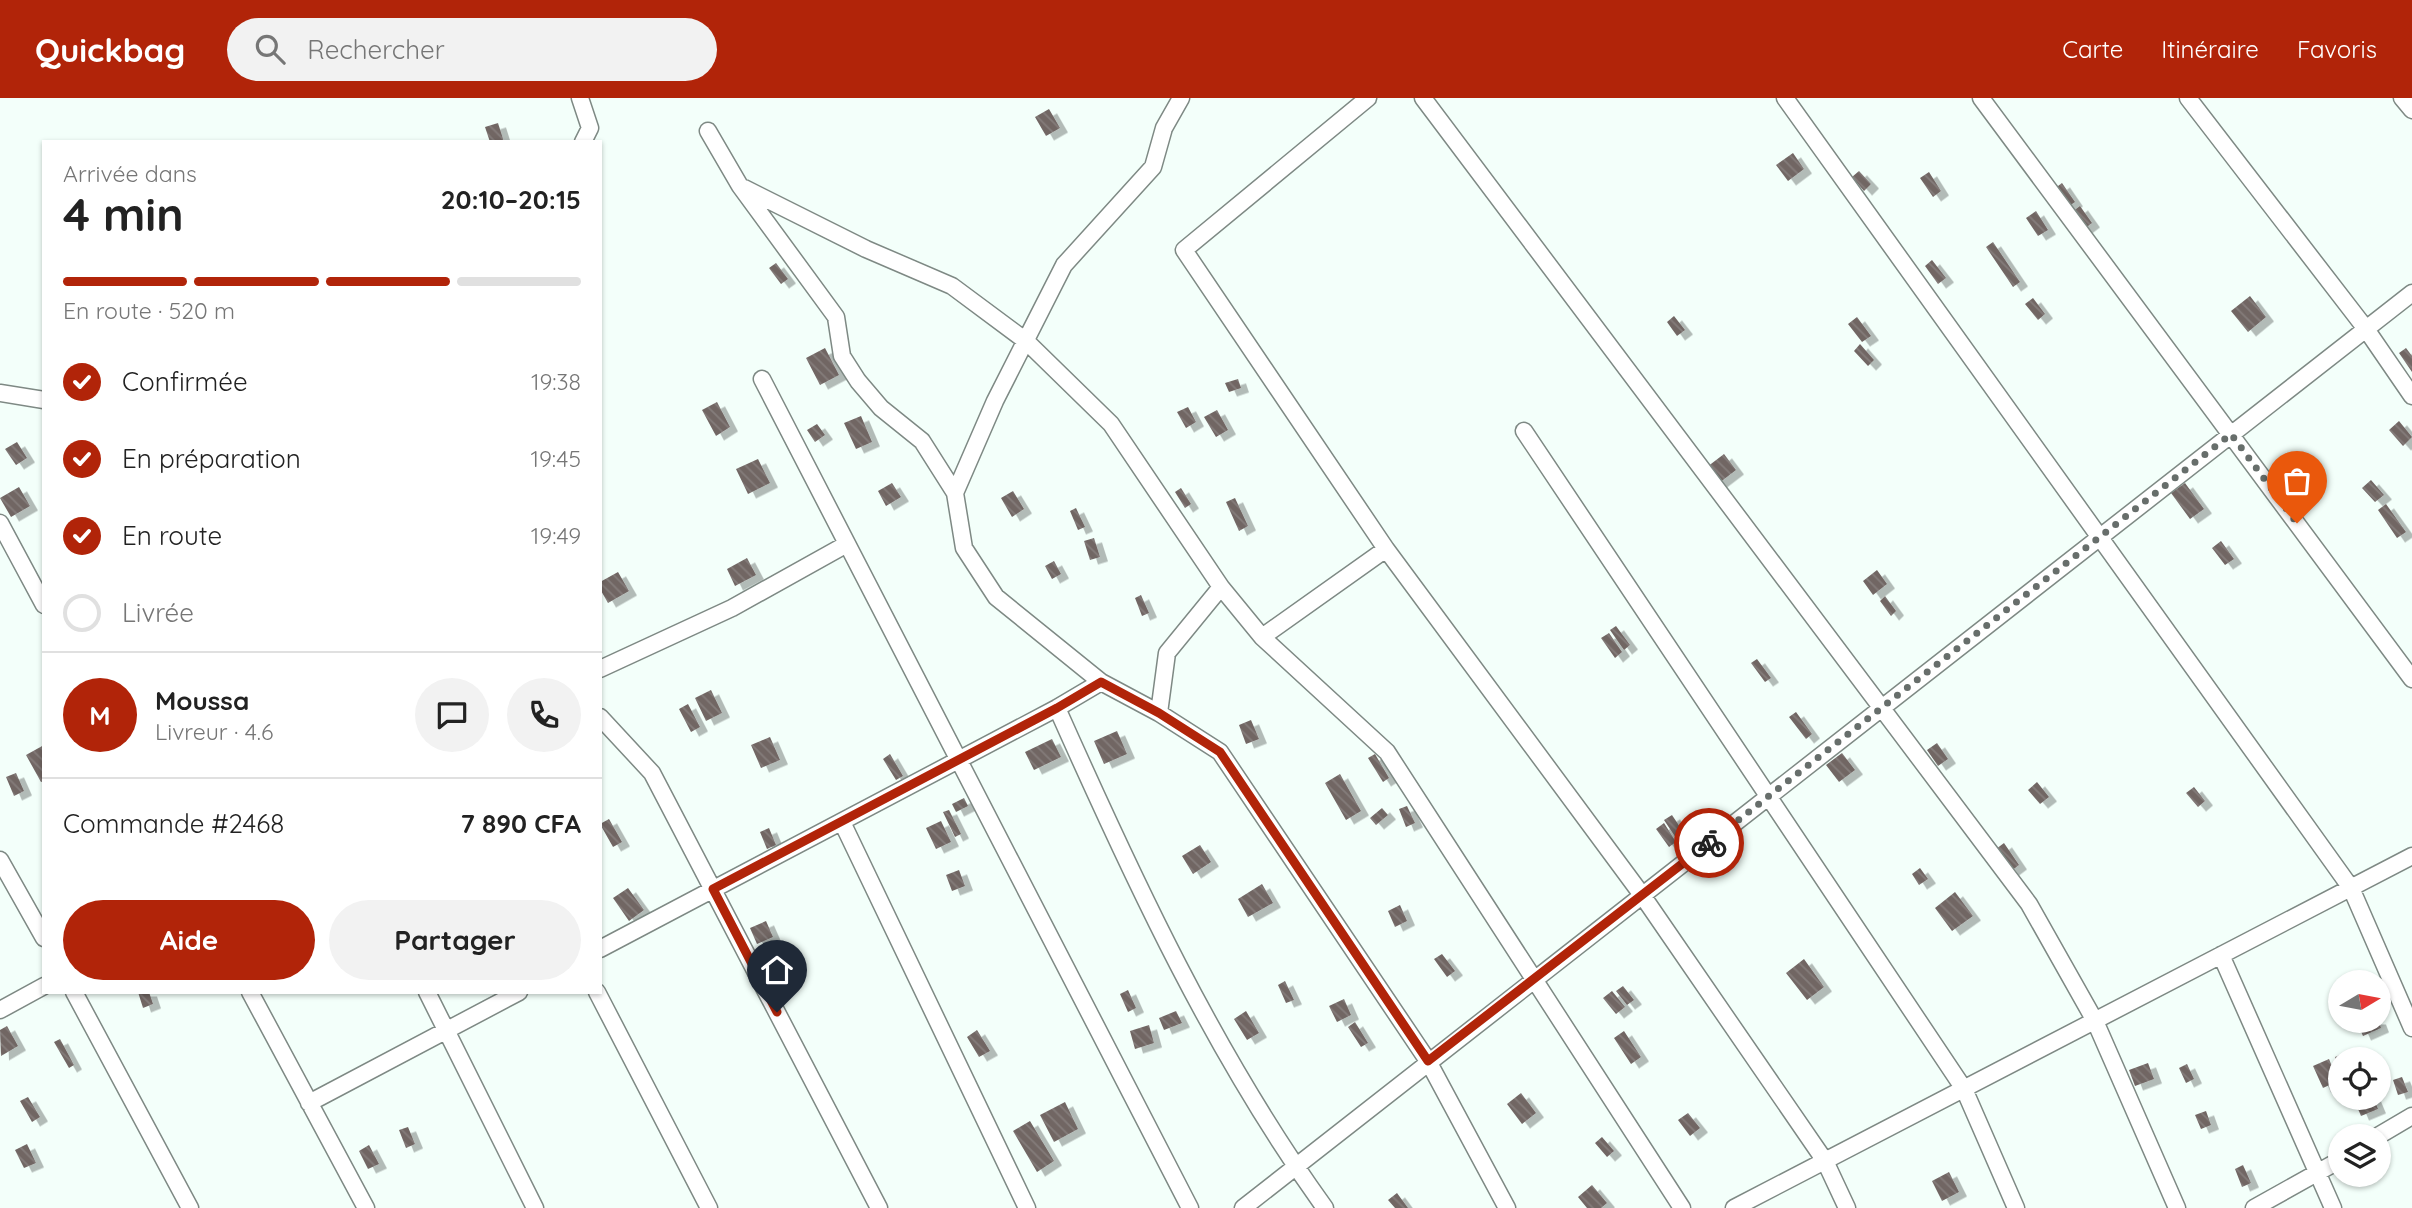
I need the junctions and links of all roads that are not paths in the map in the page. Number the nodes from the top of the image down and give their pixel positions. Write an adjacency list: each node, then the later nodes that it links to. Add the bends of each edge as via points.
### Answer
1 (580, 98): 11 (street, via 590,128)
2 (1181, 98): 15 (street, via 1164,128 1153,167 1064,265)
3 (1368, 98): 26 (street, via 1184,250)
4 (1423, 98): 34 (street)
5 (1784, 98): 24 (street)
6 (1981, 98): 21 (street)
7 (2188, 98): 14 (street)
8 (2403, 98): 9 (street)
9 (2412, 110)
10 (708, 131): 12 (street)
11 (584, 140)
12 (740, 186): 15 (street, via 952,286); 22 (street, via 836,317 842,356 858,381 881,408 922,441)
13 (2412, 293): 14 (street)
14 (2366, 329): 18 (street); 21 (street)
15 (1026, 341): 22 (street); 27 (street, via 1111,424)
16 (762, 379): 25 (street)
17 (0, 393): 19 (street)
18 (2412, 397)
19 (42, 400)
20 (1524, 431): 38 (street)
21 (2231, 434): 24 (street); 31 (street)
22 (955, 493): 32 (street, via 964,548 996,597)
23 (0, 523): 28 (street)
24 (2100, 537): 34 (street); 42 (street)
25 (847, 544): 30 (street, via 732,608); 37 (street)
26 (1386, 549): 29 (street); 44 (street)
27 (1222, 587): 29 (street); 35 (street, via 1167,653)
28 (42, 601)
29 (1262, 637): 48 (street, via 1387,752)
30 (602, 668)
31 (2412, 679)
32 (1101, 682): 33 (street); 35 (street)
33 (1057, 708): 37 (street); 66 (street, via 1175,962)
34 (1882, 708): 38 (street); 56 (street, via 2029,904)
35 (1159, 713): 59 (street, via 1220,752)
36 (602, 719): 43 (street, via 652,773)
37 (959, 760): 39 (street); 74 (street)
38 (1768, 797): 44 (street); 60 (street)
39 (842, 822): 43 (street); 73 (street)
40 (2412, 856): 42 (street)
41 (0, 860): 45 (street)
42 (2351, 888): 47 (street); 57 (street)
43 (713, 889): 46 (street); 72 (street)
44 (1642, 895): 48 (street); 64 (street)
45 (42, 934)
46 (602, 948)
47 (2221, 955): 56 (street); 67 (street)
48 (1534, 980): 59 (street); 78 (street)
49 (42, 987): 55 (street)
50 (75, 994): 68 (street)
51 (251, 994): 61 (street)
52 (428, 994): 58 (street)
53 (515, 994): 58 (street)
54 (598, 994): 71 (street)
55 (0, 1010)
56 (2095, 1021): 60 (street); 82 (street)
57 (2412, 1028)
58 (446, 1031): 61 (street); 70 (street)
59 (1428, 1061): 66 (street); 77 (street)
60 (1964, 1089): 64 (street); 81 (street)
61 (309, 1103): 69 (street)
62 (2412, 1116): 63 (street)
63 (2391, 1128)
64 (1825, 1161): 79 (street); 80 (street)
65 (2328, 1167): 67 (street)
66 (1296, 1168): 75 (street); 76 (street)
67 (2317, 1174): 83 (street); 84 (street)
68 (190, 1208)
69 (366, 1208)
70 (535, 1208)
71 (709, 1208)
72 (879, 1208)
73 (1027, 1208)
74 (1190, 1208)
75 (1243, 1208)
76 (1325, 1208)
77 (1507, 1208)
78 (1682, 1208)
79 (1734, 1208)
80 (1847, 1208)
81 (2016, 1208)
82 (2177, 1208)
83 (2254, 1208)
84 (2333, 1208)

